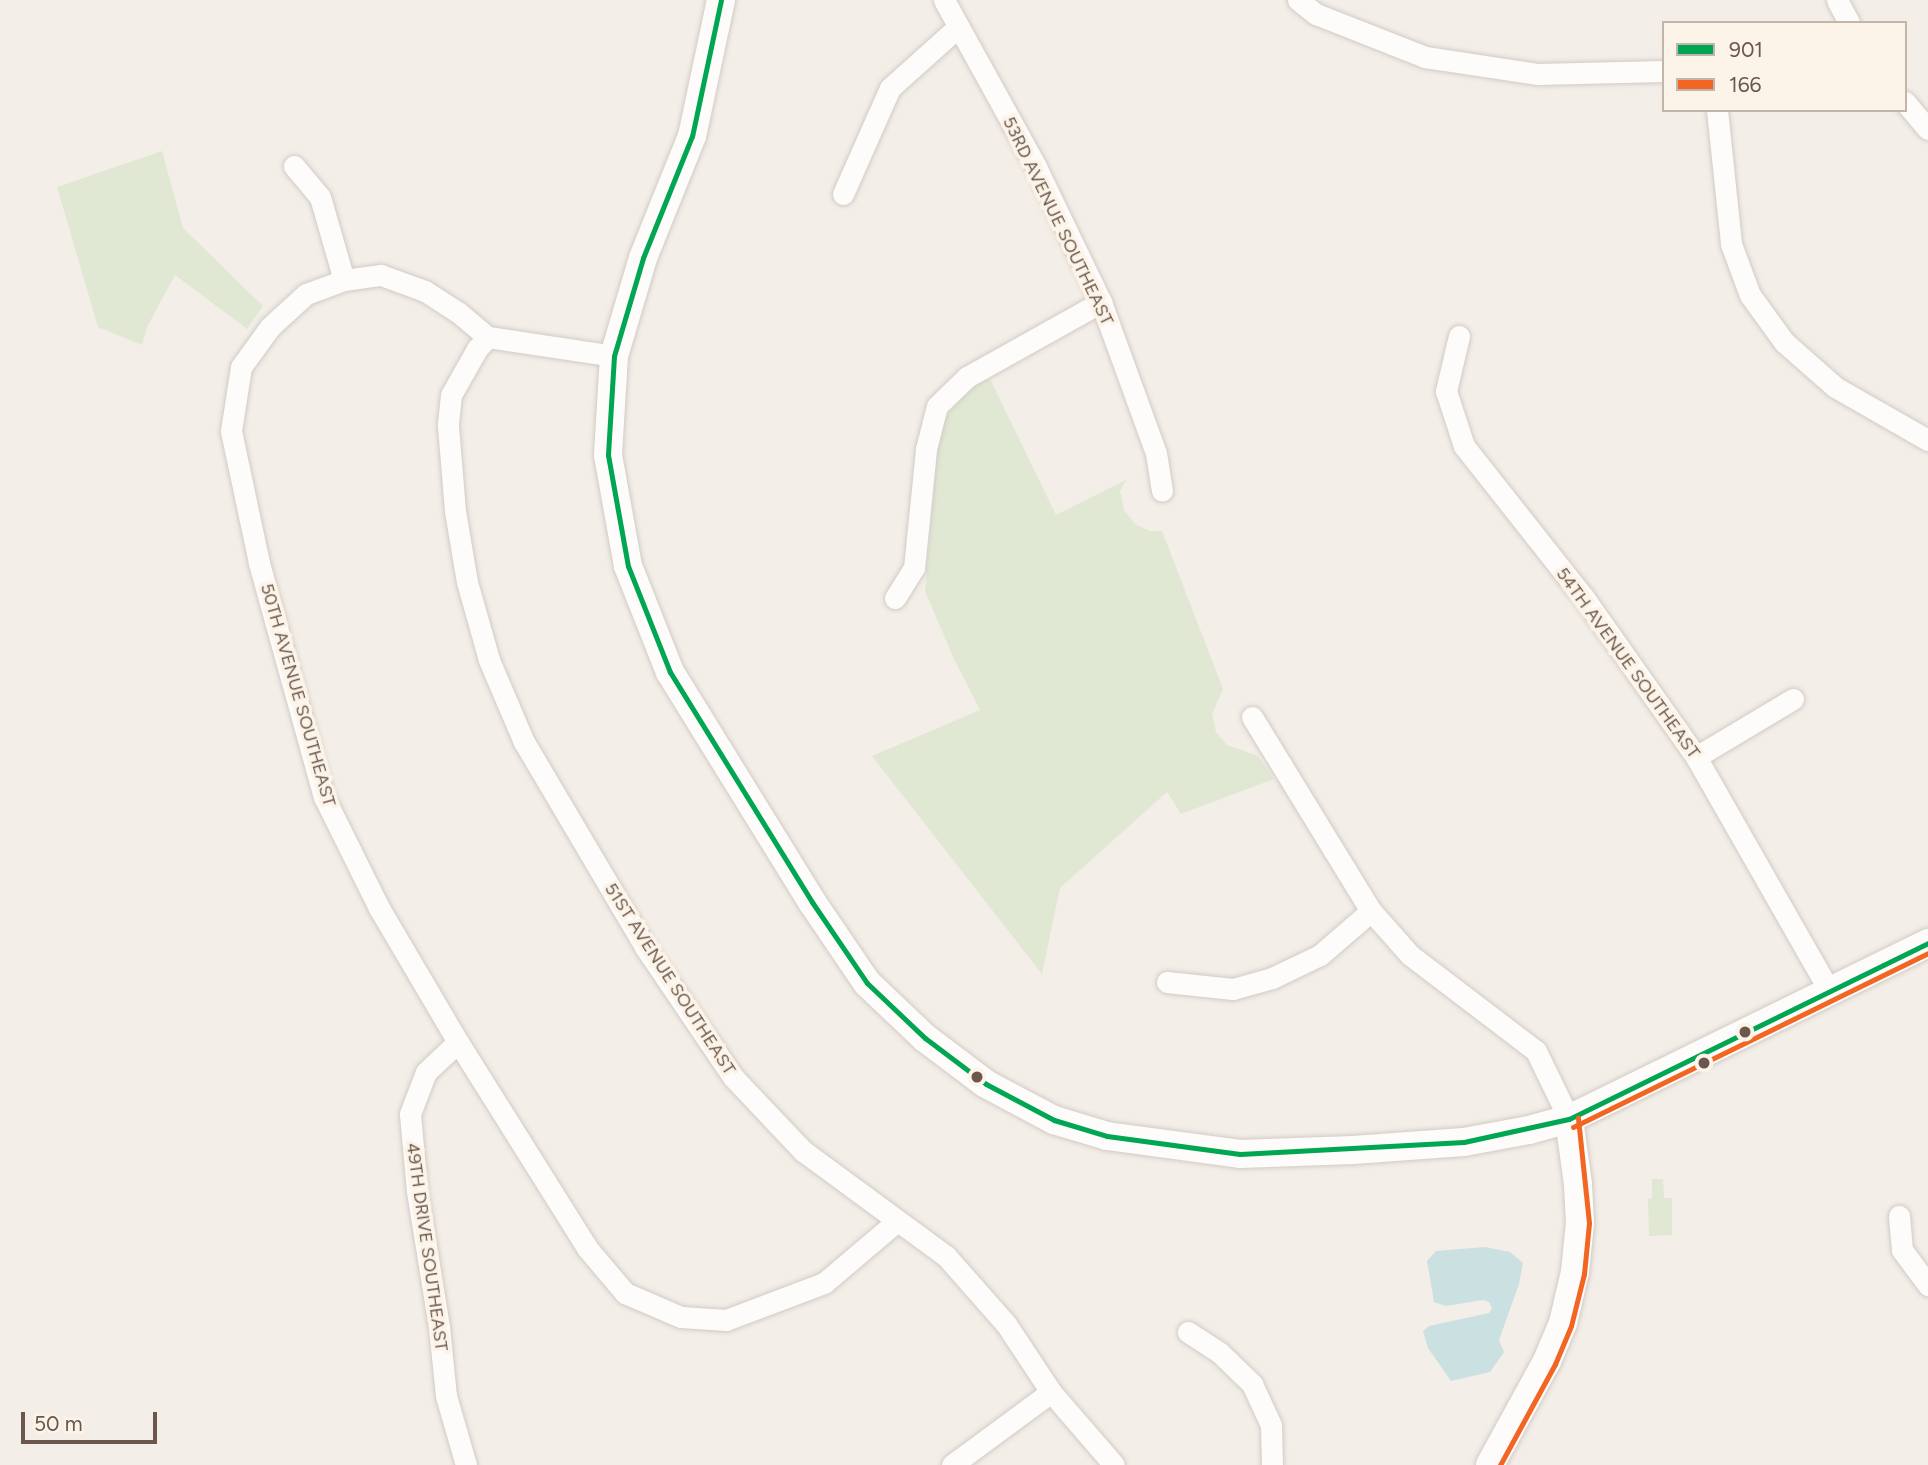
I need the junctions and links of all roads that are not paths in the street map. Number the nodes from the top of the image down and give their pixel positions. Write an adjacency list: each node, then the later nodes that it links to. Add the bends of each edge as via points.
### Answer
1 (721, 0): 17 (street, via 692,136 643,258)
2 (944, 0): 6 (street, 53RD AVENUE SOUTHEAST)
3 (1298, 0): 7 (street, via 1315,14 1425,57 1537,74)
4 (1837, 0): 5 (street)
5 (1848, 21)
6 (958, 27): 12 (street, via 890,88); 14 (street, 53RD AVENUE SOUTHEAST, via 1036,167)
7 (1662, 71)
8 (1907, 104): 10 (street)
9 (1717, 112): 18 (street, via 1731,244 1750,295 1784,342 1835,387)
10 (1928, 130)
11 (294, 166): 13 (street, via 320,197)
12 (843, 194)
13 (344, 280): 16 (street, 50TH AVENUE SOUTHEAST, via 381,275 425,291); 28 (street, 50TH AVENUE SOUTHEAST, via 306,294 270,327 241,367 231,431 259,563 324,797 379,908)
14 (1101, 302): 19 (street, 53RD AVENUE SOUTHEAST, via 1156,453); 20 (street, via 967,377 937,406 926,449 914,568)
15 (1460, 336): 23 (street, 54TH AVENUE SOUTHEAST, via 1446,391 1464,446 1584,598)
16 (488, 337): 17 (street); 31 (street, 51ST AVENUE SOUTHEAST, via 451,395 448,426 455,511 467,582 489,660 524,742 645,947 733,1077 803,1151)
17 (614, 356): 29 (street, via 608,455 628,566 670,672 867,983 925,1038 986,1084 1054,1120 1107,1136 1227,1152 1464,1142)
18 (1928, 440)
19 (1161, 491)
20 (895, 598)
21 (1793, 699): 23 (street)
22 (1252, 717): 24 (street)
23 (1696, 757): 27 (street, 54TH AVENUE SOUTHEAST)
24 (1370, 911): 26 (street, via 1320,955 1272,978 1233,989); 29 (street, via 1410,955 1536,1051)
25 (1928, 943): 27 (street)
26 (1167, 982)
27 (1830, 992): 29 (street)
28 (458, 1042): 31 (street, 50TH AVENUE SOUTHEAST, via 587,1248 625,1293 681,1317 726,1320 824,1283); 35 (street, 49TH DRIVE SOUTHEAST, via 426,1072 410,1114 446,1396)
29 (1569, 1119): 39 (street, via 1580,1223 1575,1272 1563,1323 1547,1361)
30 (1899, 1216): 32 (street, via 1902,1250)
31 (896, 1223): 34 (street, 51ST AVENUE SOUTHEAST, via 946,1256 1006,1324)
32 (1928, 1285)
33 (1188, 1332): 38 (street, via 1220,1353 1252,1384 1271,1424)
34 (1051, 1392): 36 (street); 37 (street, 51ST AVENUE SOUTHEAST)
35 (466, 1465)
36 (951, 1465)
37 (1114, 1465)
38 (1272, 1465)
39 (1490, 1465)

